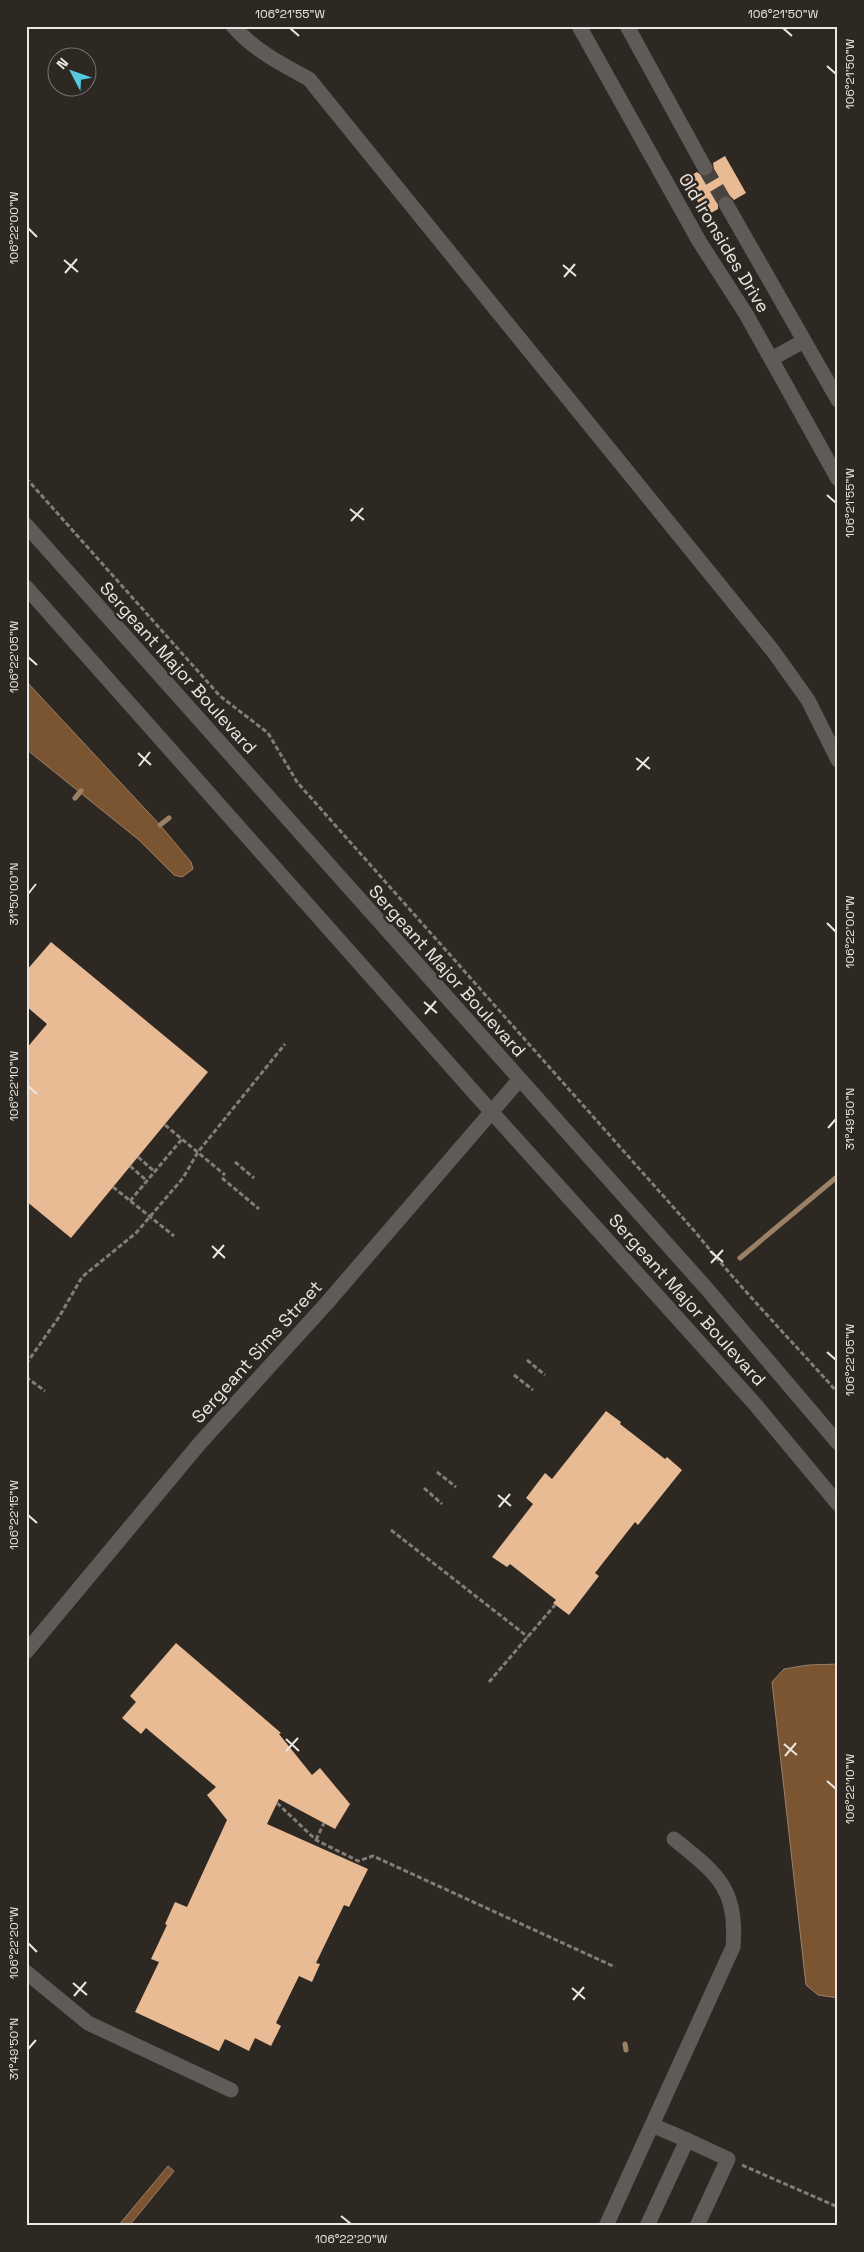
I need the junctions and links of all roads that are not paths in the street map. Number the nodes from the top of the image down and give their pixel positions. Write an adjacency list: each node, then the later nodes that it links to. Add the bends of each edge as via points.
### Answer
1 (233, 26): 12 (street, via 243,39 309,79 774,651 808,700)
2 (579, 26): 7 (street, Old Ironsides Drive, via 699,241)
3 (627, 26): 4 (street, Old Ironsides Drive)
4 (705, 168)
5 (726, 204): 6 (street, Old Ironsides Drive)
6 (804, 341): 7 (street); 8 (street, Old Ironsides Drive)
7 (771, 359): 9 (street, Old Ironsides Drive)
8 (838, 400)
9 (838, 479)
10 (26, 525): 13 (street, Sergeant Major Boulevard)
11 (26, 587): 14 (street, Sergeant Major Boulevard)
12 (838, 760)
13 (519, 1080): 14 (street, Sergeant Sims Street); 15 (street, Sergeant Major Boulevard, via 707,1289)
14 (492, 1112): 16 (street, Sergeant Major Boulevard, via 754,1402); 17 (street, Sergeant Sims Street, via 202,1441)
15 (838, 1443)
16 (838, 1504)
17 (26, 1652)
18 (674, 1839): 21 (street, via 711,1869 726,1890 735,1922 733,1947)
19 (26, 1972): 20 (street, via 88,2023)
20 (231, 2090)
21 (652, 2125): 22 (street); 23 (street)
22 (687, 2140): 24 (street); 25 (street, via 728,2159)
23 (606, 2226)
24 (647, 2226)
25 (697, 2226)

